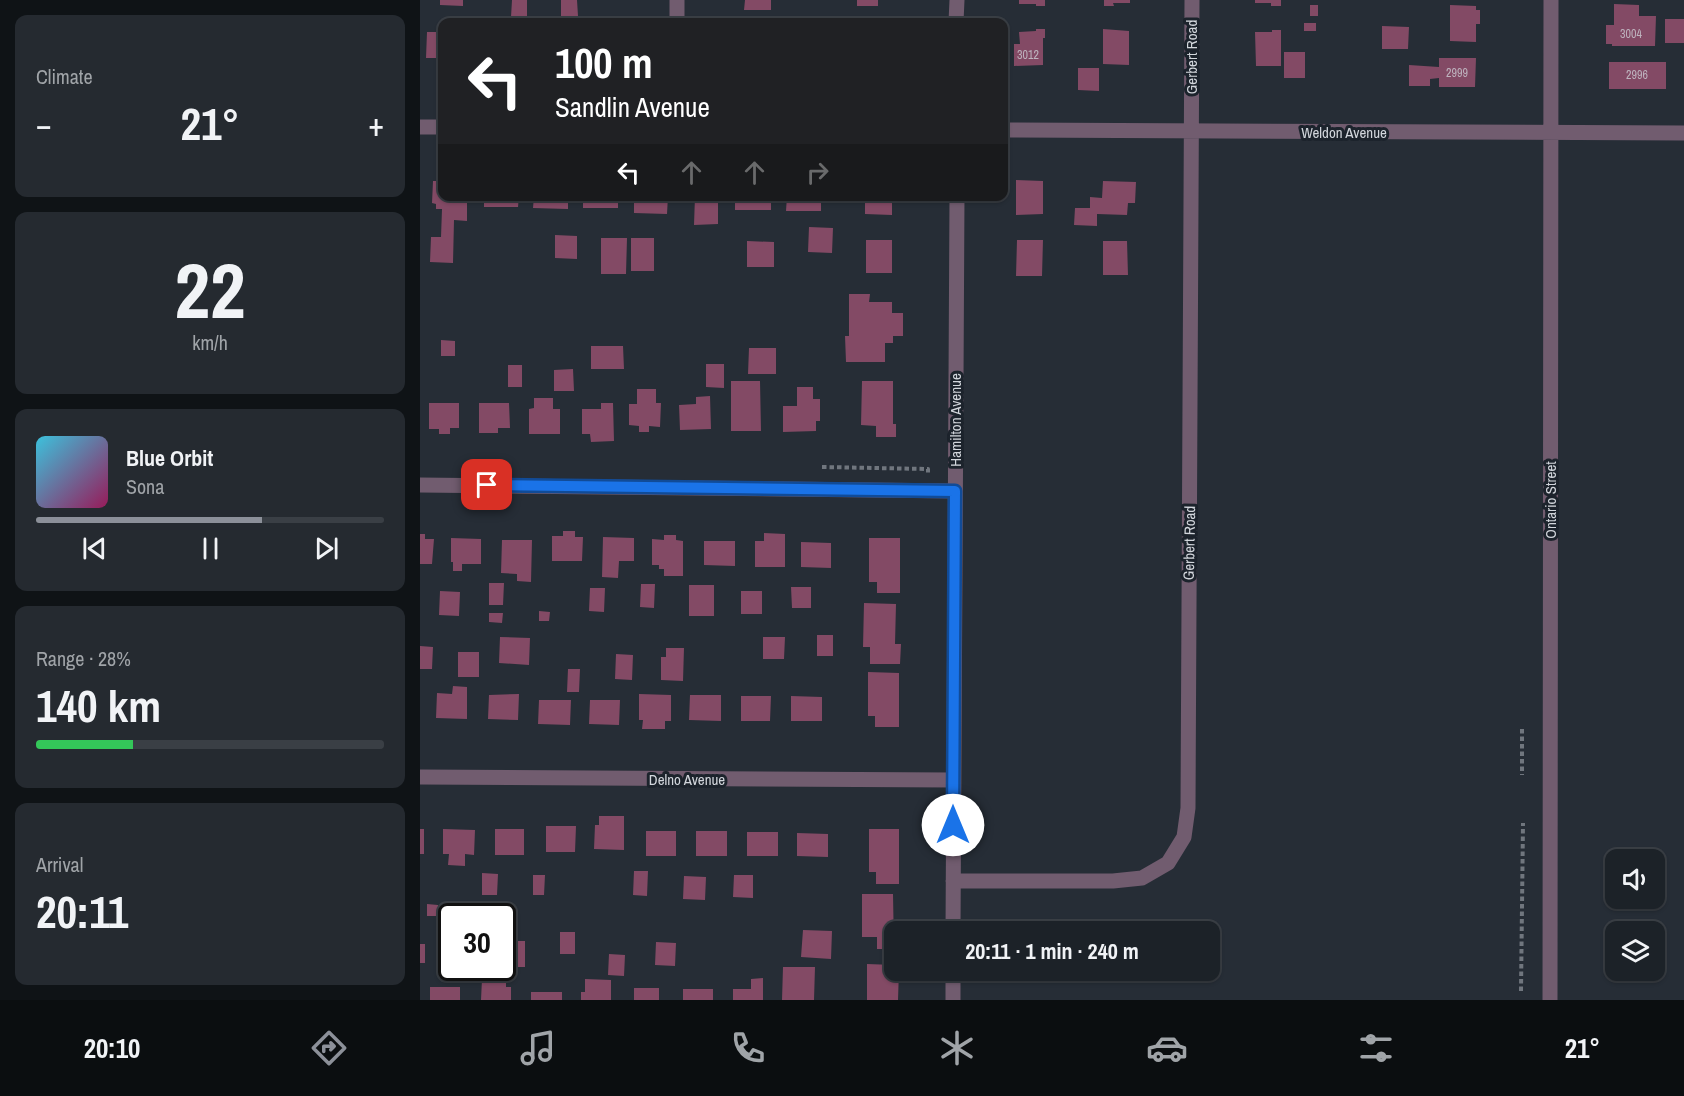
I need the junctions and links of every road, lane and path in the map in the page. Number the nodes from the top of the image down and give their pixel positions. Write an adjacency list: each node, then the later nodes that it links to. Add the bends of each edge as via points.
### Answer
1 (677, 0): 5 (street)
2 (957, 0): 6 (street)
3 (1192, 0): 10 (street, Gerbert Road)
4 (1551, 0): 11 (street, Ontario Street)
5 (677, 18)
6 (956, 18)
7 (420, 127): 8 (street)
8 (438, 127)
9 (1008, 130): 10 (street, Weldon Avenue)
10 (1191, 131): 11 (street, Weldon Avenue); 23 (street, Gerbert Road, via 1188,808 1184,837 1168,862 1142,878)
11 (1551, 133): 12 (street, Weldon Avenue); 28 (street, Ontario Street)
12 (1684, 133)
13 (957, 201): 17 (street, Hamilton Avenue)
14 (822, 467): 15 (path)
15 (928, 469)
16 (420, 485): 17 (street)
17 (955, 491): 21 (street, Hamilton Avenue)
18 (1522, 729): 19 (path)
19 (1522, 775)
20 (420, 777): 21 (street, Delno Avenue)
21 (953, 780): 23 (street, Hamilton Avenue)
22 (1523, 823): 26 (path)
23 (953, 881): 24 (street, Hamilton Avenue)
24 (953, 921)
25 (953, 981): 27 (street)
26 (1521, 991)
27 (953, 1000)
28 (1550, 1000)

